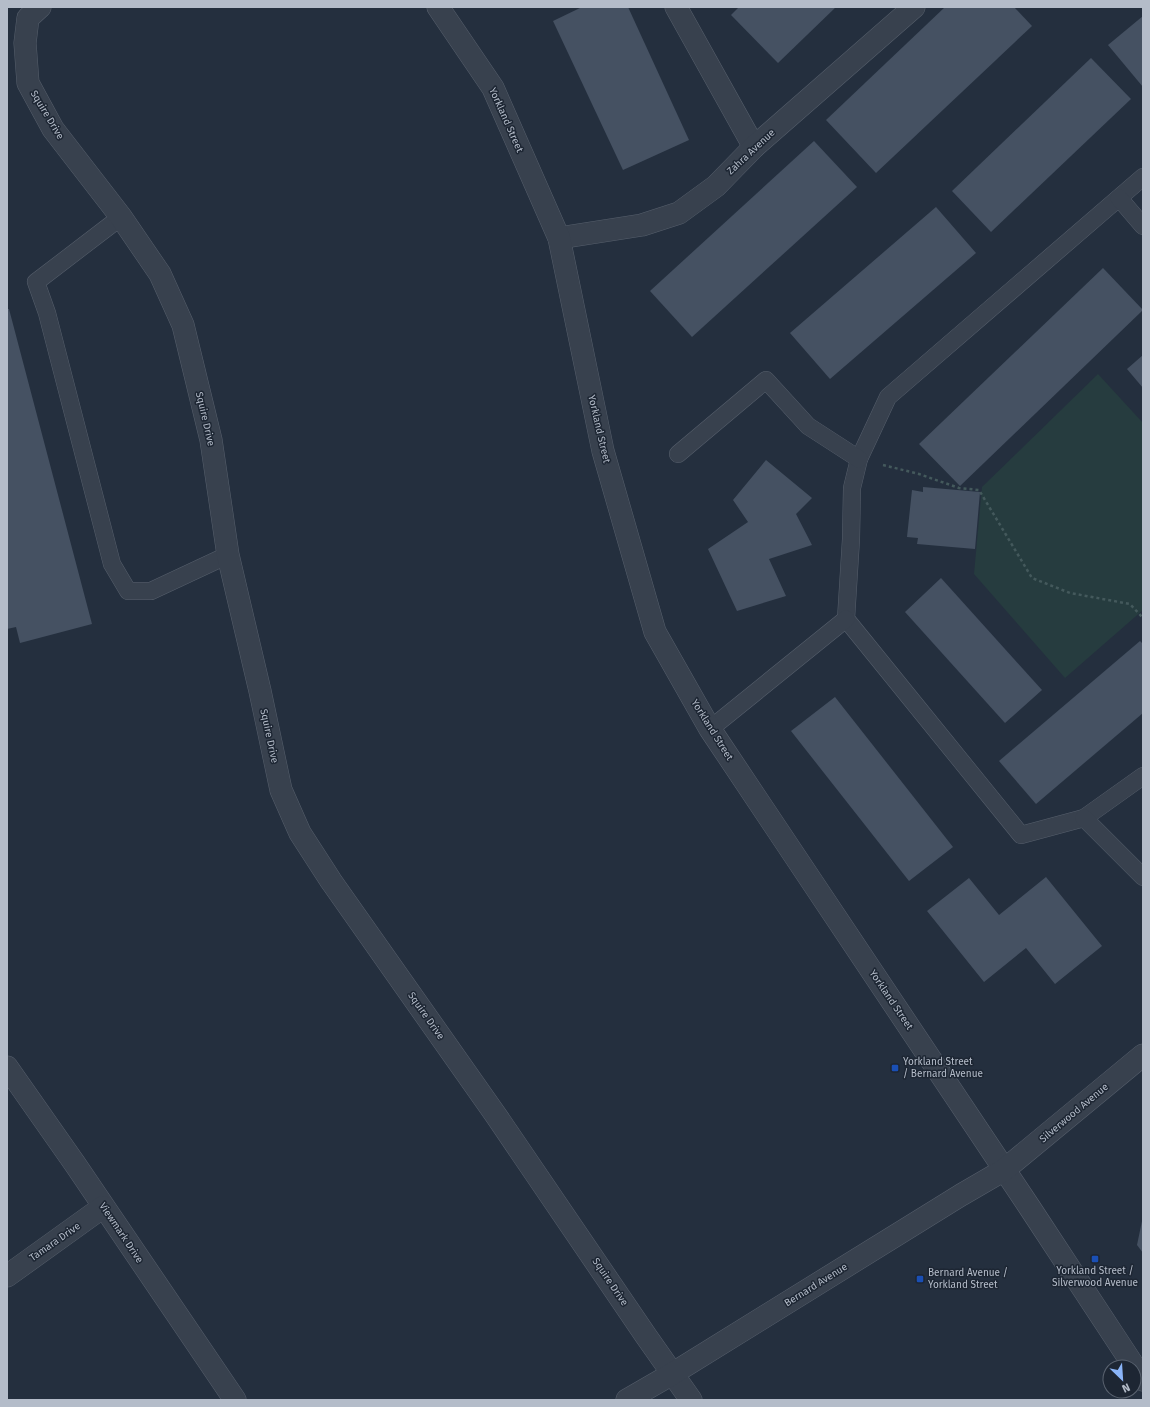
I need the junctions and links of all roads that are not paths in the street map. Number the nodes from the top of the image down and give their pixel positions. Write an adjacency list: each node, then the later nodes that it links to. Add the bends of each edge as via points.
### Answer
1 (40, 7): 8 (street, Squire Drive, via 28,18 25,42 28,83 53,129)
2 (438, 7): 10 (street, Yorkland Street, via 493,88)
3 (676, 7): 5 (street)
4 (914, 7): 5 (street, Zahra Avenue)
5 (754, 147): 10 (street, Zahra Avenue, via 716,186 679,213 642,225)
6 (1143, 177): 7 (lane)
7 (1119, 198): 9 (lane); 12 (lane, via 888,397)
8 (121, 216): 13 (street, Squire Drive, via 160,274 183,325 210,440); 13 (lane, via 36,282 47,313 112,564 128,590 151,591)
9 (1143, 226)
10 (559, 238): 15 (street, Yorkland Street, via 603,451 655,632)
11 (678, 454): 12 (lane, via 766,380 808,426)
12 (859, 459): 14 (lane, via 852,488)
13 (228, 554): 24 (street, Squire Drive, via 281,790 300,833)
14 (846, 619): 15 (lane); 17 (lane, via 1021,835)
15 (710, 730): 21 (street, Yorkland Street)
16 (1143, 776): 17 (lane)
17 (1084, 818): 18 (lane)
18 (1143, 877)
19 (1143, 1055): 21 (street, Silverwood Avenue)
20 (7, 1067): 22 (street, Viewmark Drive)
21 (1004, 1170): 24 (street, Bernard Avenue); 25 (street, Yorkland Street)
22 (104, 1207): 23 (street, Tamara Drive); 26 (street, Viewmark Drive)
23 (7, 1276)
24 (672, 1374): 27 (street, Bernard Avenue); 28 (street, Squire Drive)
25 (1143, 1380)
26 (234, 1400)
27 (627, 1400)
28 (691, 1400)

